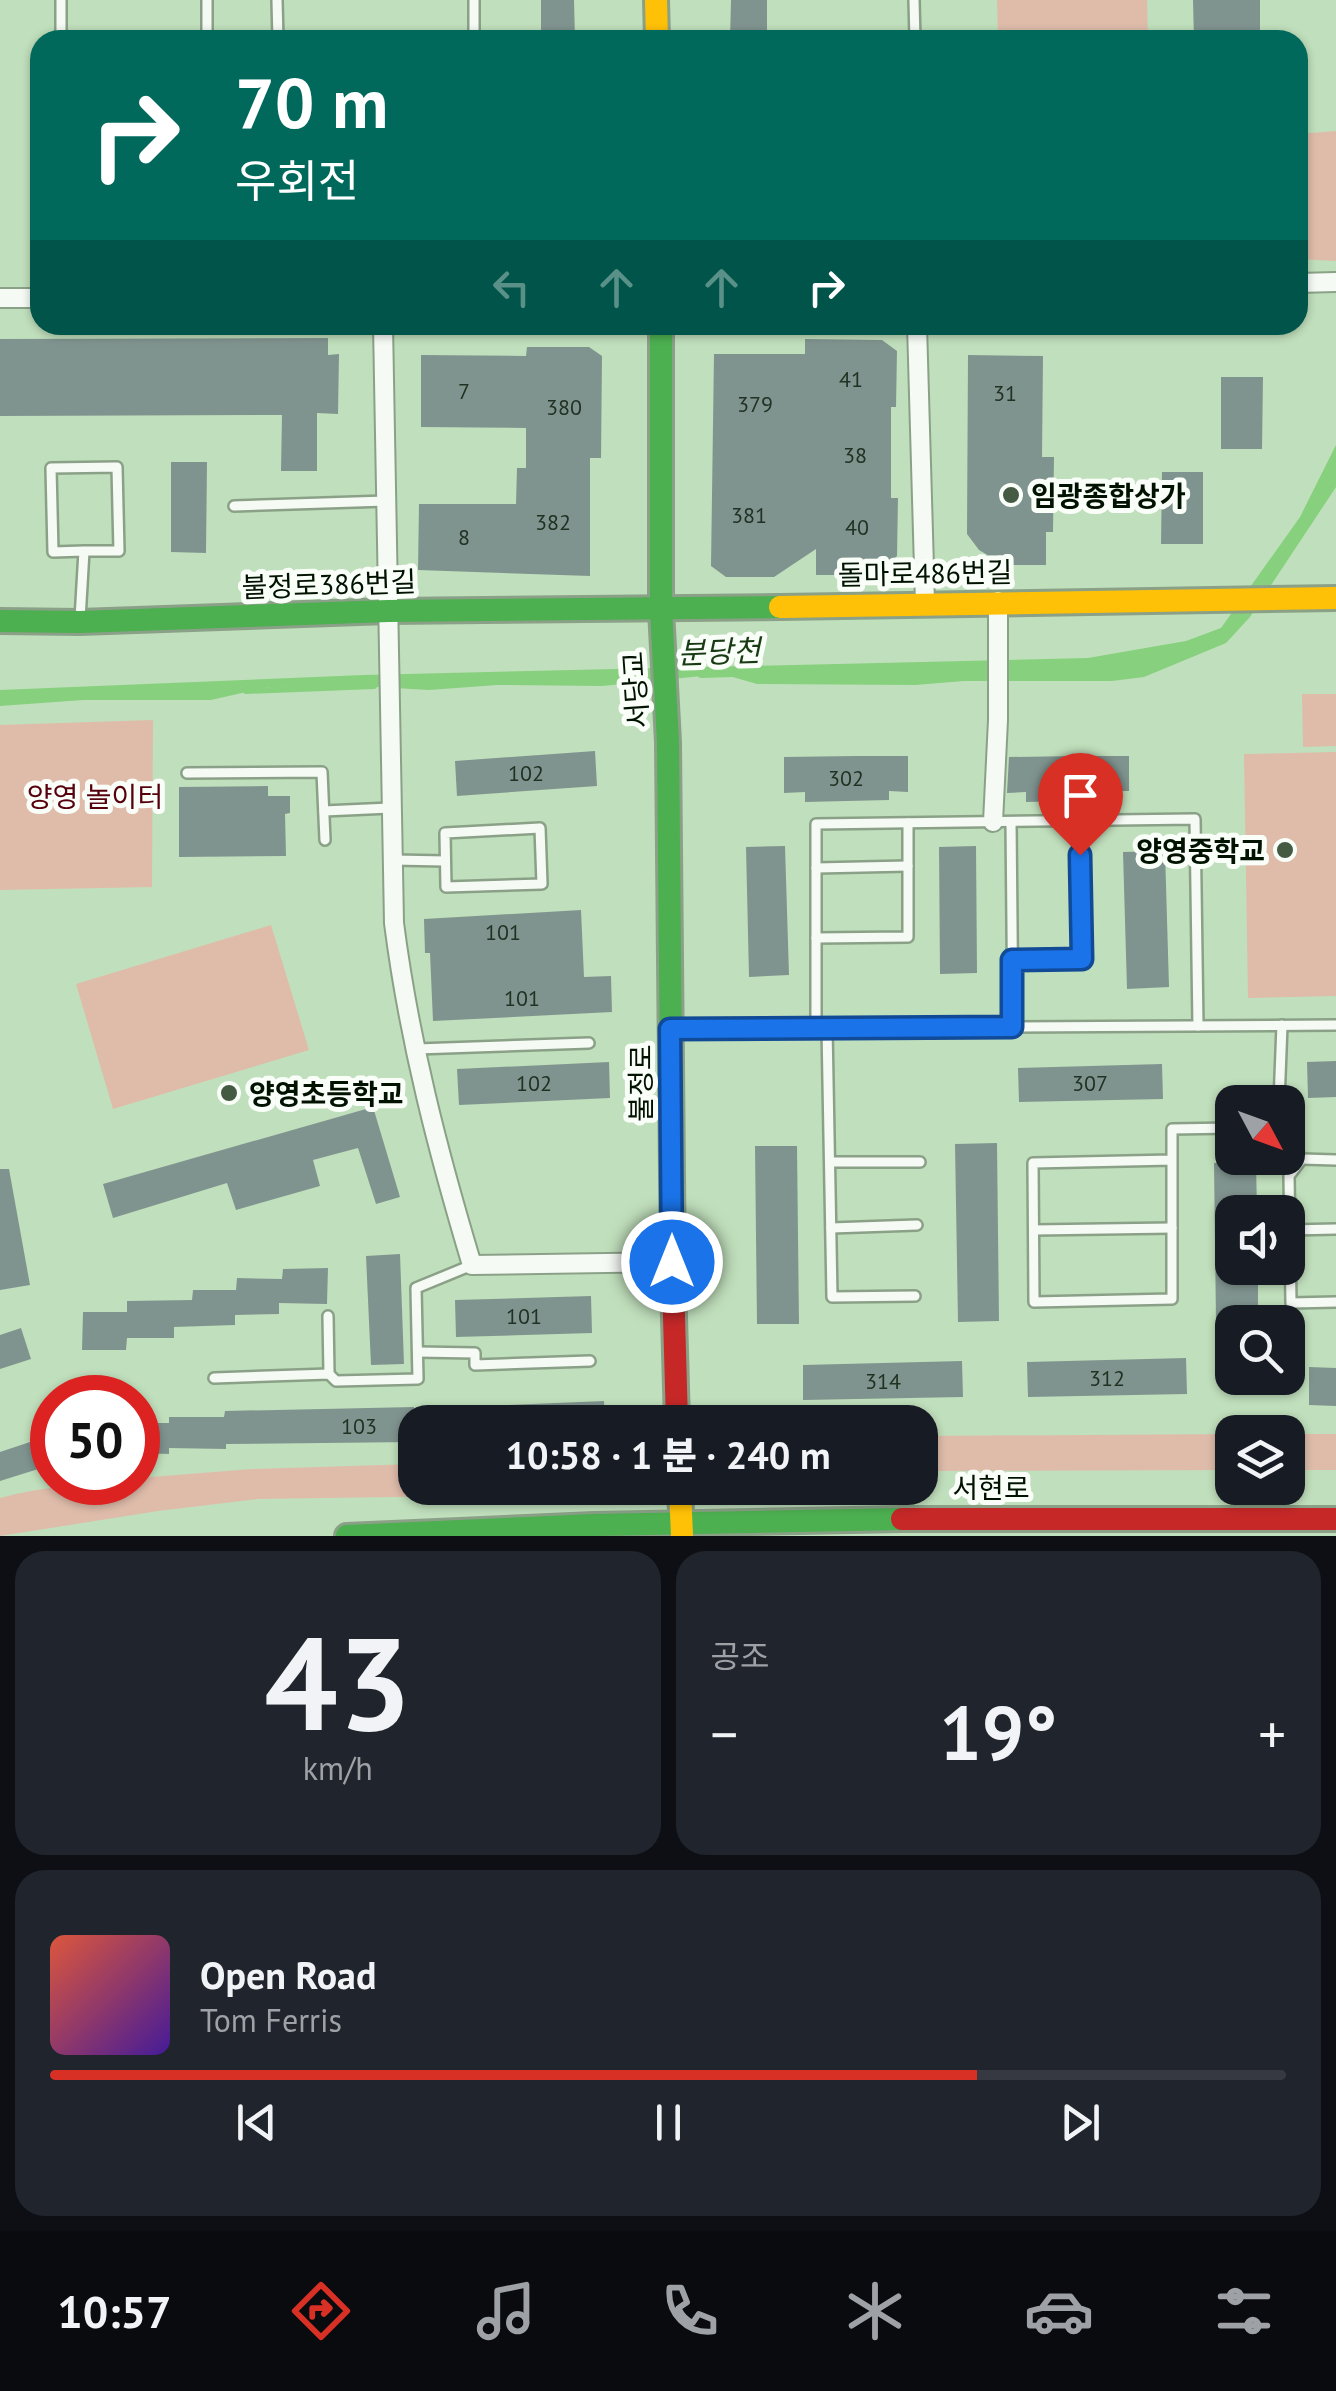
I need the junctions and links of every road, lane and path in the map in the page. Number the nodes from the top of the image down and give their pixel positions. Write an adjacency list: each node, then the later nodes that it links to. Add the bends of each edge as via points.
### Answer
1 (61, 0): 7 (lane)
2 (207, 0): 8 (lane)
3 (277, 0): 9 (lane)
4 (474, 0): 10 (lane)
5 (656, 0): 11 (main road)
6 (914, 0): 12 (lane)
7 (61, 30)
8 (208, 30)
9 (278, 30)
10 (474, 30)
11 (657, 30)
12 (915, 30)
13 (0, 298): 14 (street)
14 (30, 298)
15 (382, 335): 18 (street)
16 (660, 335): 27 (main road)
17 (917, 335): 22 (street)
18 (386, 502): 19 (lane); 25 (street)
19 (234, 506)
20 (84, 551): 20 (lane, via 120,551 117,467 51,468 53,552); 26 (lane)
21 (1332, 598): 23 (main road, 돌마로486번길)
22 (925, 603): 23 (main road, 돌마로486번길); 27 (main road, 돌마로486번길)
23 (998, 604): 33 (street)
24 (0, 621): 26 (main road, 불정로386번길)
25 (388, 621): 26 (main road, 불정로386번길); 27 (main road, 불정로386번길); 30 (street)
26 (80, 622)
27 (661, 622): 28 (main road, 서당교)
28 (668, 742): 47 (main road, 불정로)
29 (187, 772): 31 (lane, via 322,772)
30 (390, 808): 31 (lane); 36 (street)
31 (324, 811): 35 (lane)
32 (1080, 821): 33 (lane); 41 (lane, via 1082,959); 44 (lane, via 1195,820)
33 (1002, 822): 34 (lane); 41 (lane)
34 (908, 823): 38 (lane); 39 (lane, via 816,824)
35 (325, 840)
36 (391, 860): 37 (lane); 49 (street)
37 (445, 861): 37 (lane, via 446,887 542,884 540,828 445,833)
38 (908, 866): 39 (lane); 40 (lane, via 908,937)
39 (816, 868): 40 (lane)
40 (816, 938): 46 (lane)
41 (1012, 960): 45 (lane)
42 (1282, 1025): 43 (lane); 44 (lane); 50 (lane)
43 (1336, 1025)
44 (1198, 1026): 45 (lane)
45 (1012, 1027): 46 (lane)
46 (822, 1028): 47 (lane); 55 (lane)
47 (670, 1029): 63 (main road, 불정로)
48 (589, 1043): 49 (lane)
49 (414, 1050): 64 (street)
50 (1280, 1085)
51 (1215, 1128): 52 (lane, via 1172,1129)
52 (1172, 1160): 59 (lane); 61 (lane, via 1033,1163)
53 (1305, 1160): 54 (lane)
54 (1336, 1160)
55 (830, 1162): 56 (lane); 58 (lane)
56 (920, 1162)
57 (917, 1224): 58 (lane)
58 (831, 1228): 66 (lane, via 832,1297)
59 (1172, 1228): 61 (lane); 61 (lane, via 1172,1299 1034,1302)
60 (1336, 1229): 62 (lane)
61 (1034, 1230)
62 (1305, 1230)
63 (672, 1262): 64 (street); 73 (main road, 불정로)
64 (472, 1265): 69 (lane, via 416,1288)
65 (1291, 1285): 67 (lane, via 1291,1302)
66 (915, 1296)
67 (1336, 1302)
68 (328, 1316): 71 (lane)
69 (418, 1352): 70 (lane, via 475,1352 475,1365); 71 (lane, via 418,1378 336,1381)
70 (590, 1361)
71 (330, 1374): 72 (lane)
72 (214, 1378)
73 (677, 1405)
74 (1336, 1520): 75 (main road, 서현로, via 952,1516)
75 (682, 1529): 76 (main road, 서현로)
76 (347, 1536)

